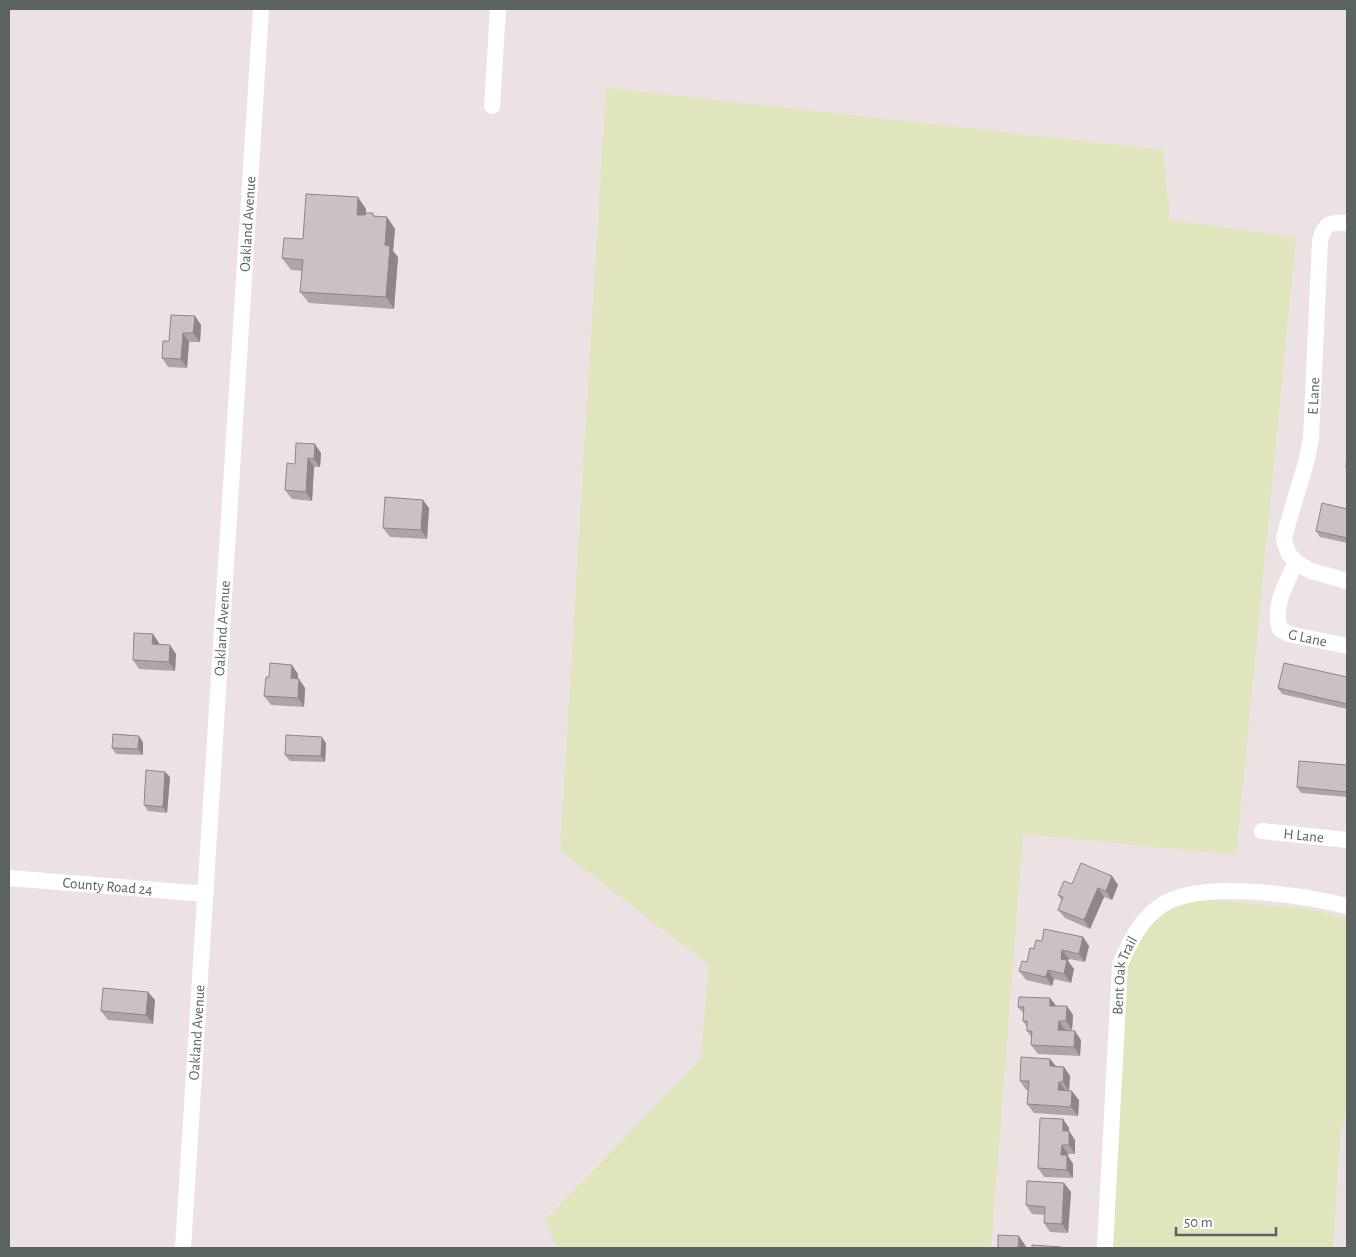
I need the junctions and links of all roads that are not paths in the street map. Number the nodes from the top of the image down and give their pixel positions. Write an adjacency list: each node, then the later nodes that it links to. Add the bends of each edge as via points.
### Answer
1 (261, 9): 11 (street, Oakland Avenue)
2 (498, 9): 3 (street)
3 (492, 106)
4 (1347, 223): 5 (street, E Lane, via 1327,225 1320,241 1311,438 1284,537 1289,554)
5 (1296, 562): 6 (street, via 1311,571); 7 (street, G Lane, via 1284,584 1277,620 1280,629 1289,634)
6 (1347, 581)
7 (1347, 646)
8 (1262, 831): 9 (street, H Lane)
9 (1347, 840)
10 (9, 878): 11 (street, County Road 24)
11 (206, 894): 13 (street, Oakland Avenue)
12 (1347, 906): 14 (street, Bent Oak Trail, via 1317,899 1234,891 1189,894 1162,905 1140,926 1120,964)
13 (183, 1248)
14 (1105, 1248)

